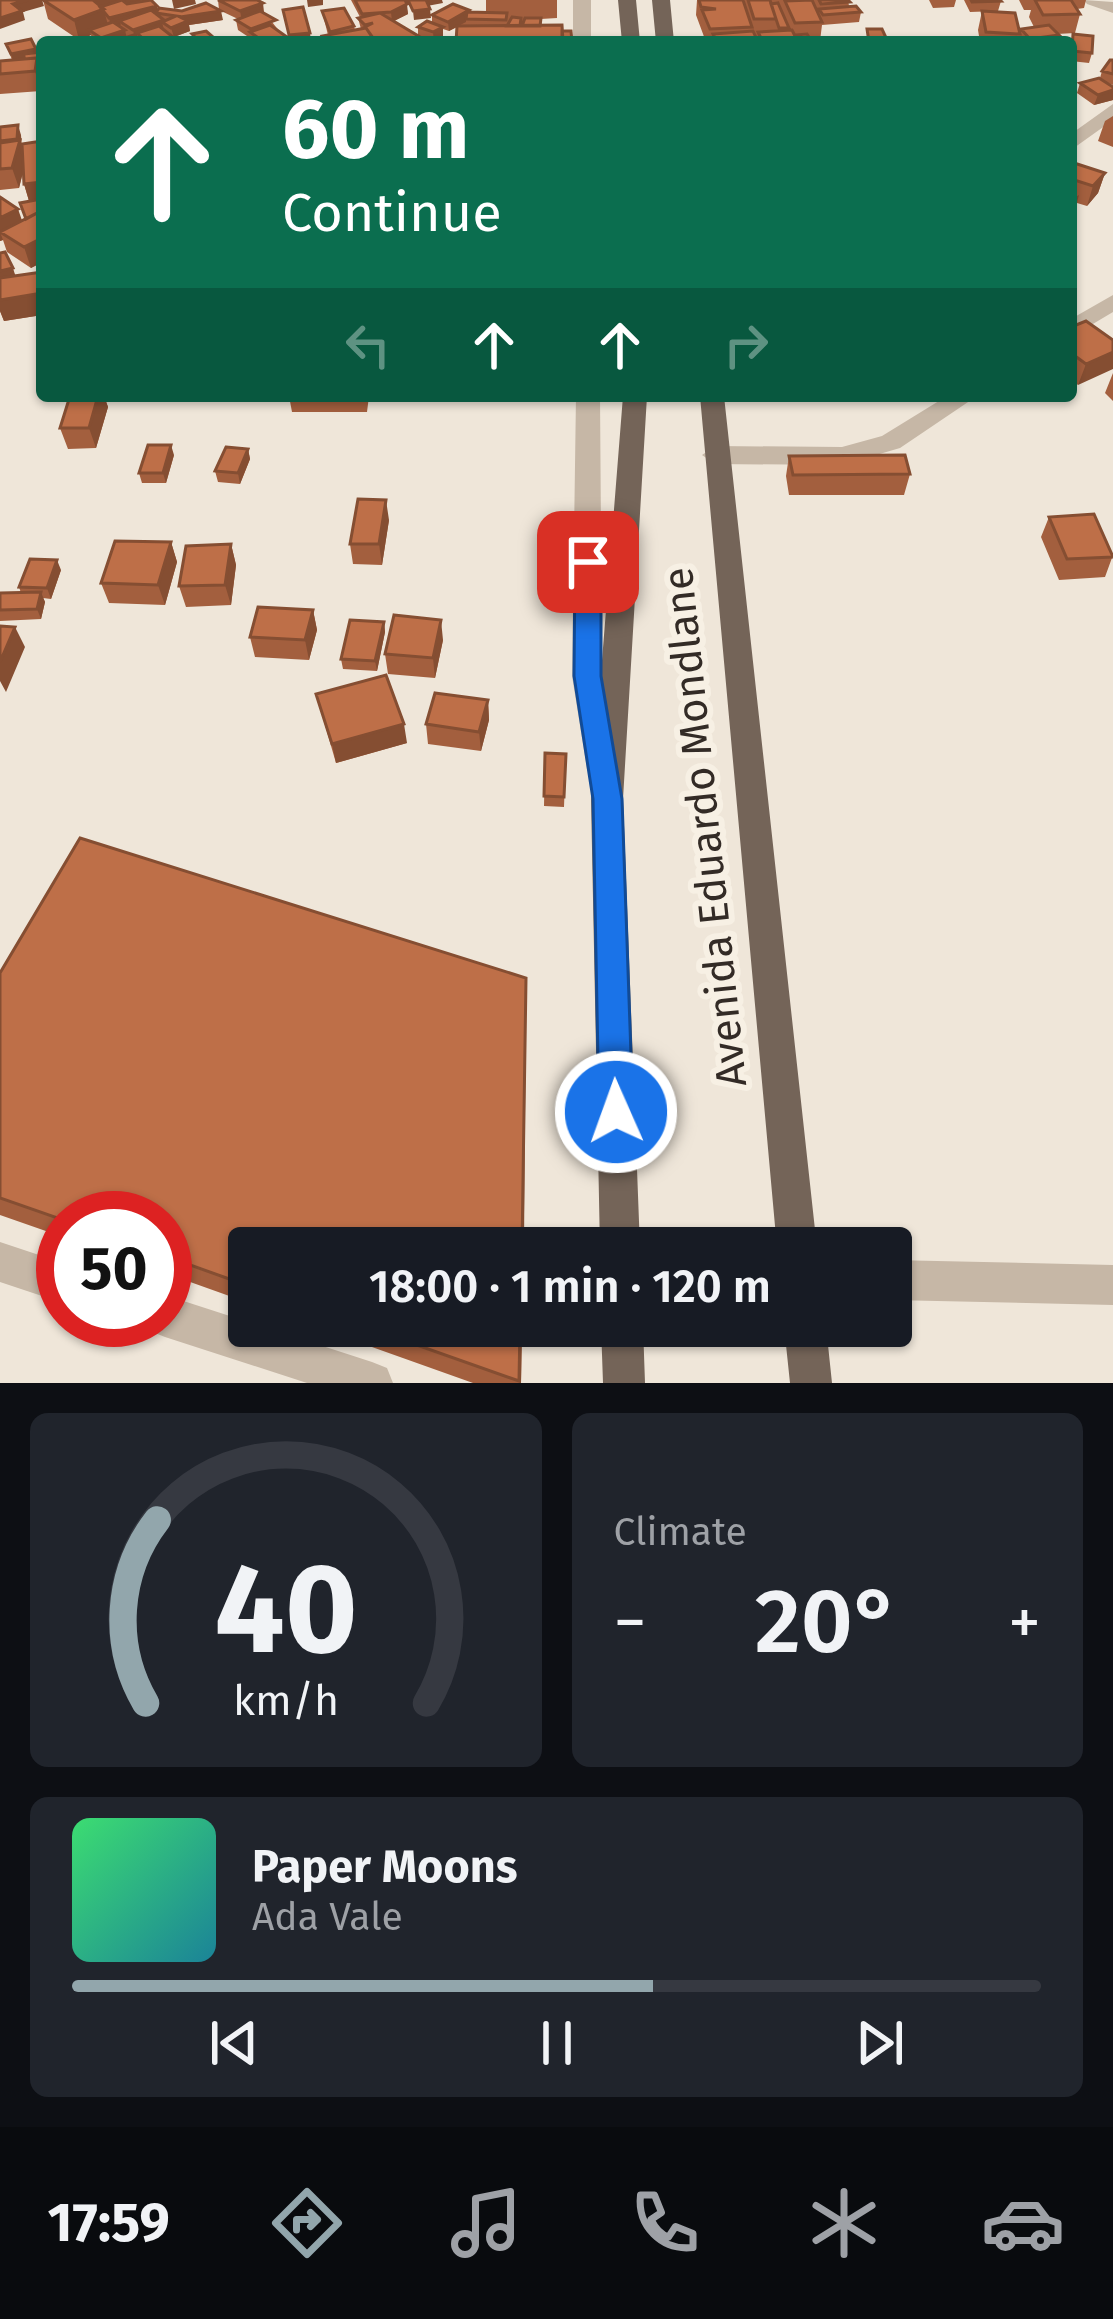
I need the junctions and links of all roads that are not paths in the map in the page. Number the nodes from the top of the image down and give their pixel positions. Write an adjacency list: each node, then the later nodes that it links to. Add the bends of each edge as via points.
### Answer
1 (582, 0): 6 (street)
2 (627, 0): 7 (main road)
3 (661, 0): 8 (main road)
4 (1094, 0): 5 (street)
5 (1112, 10)
6 (582, 36)
7 (630, 36)
8 (664, 36)
9 (1113, 110): 10 (street)
10 (1077, 140)
11 (1113, 302): 12 (street)
12 (1077, 326)
13 (588, 402): 18 (street, via 587,676)
14 (635, 402): 18 (main road, Avenida Eduardo Mondlane)
15 (712, 402): 17 (main road, Avenida Eduardo Mondlane)
16 (955, 402): 17 (street, via 891,442 842,456)
17 (715, 455): 20 (main road, Avenida Eduardo Mondlane)
18 (608, 799): 19 (main road, Avenida Eduardo Mondlane)
19 (619, 1227)
20 (795, 1227)
21 (0, 1262): 22 (street)
22 (36, 1273)
23 (912, 1280): 24 (street)
24 (1113, 1285)
25 (192, 1325): 28 (street)
26 (623, 1347): 29 (main road)
27 (807, 1347): 30 (main road)
28 (372, 1383)
29 (624, 1383)
30 (811, 1383)

